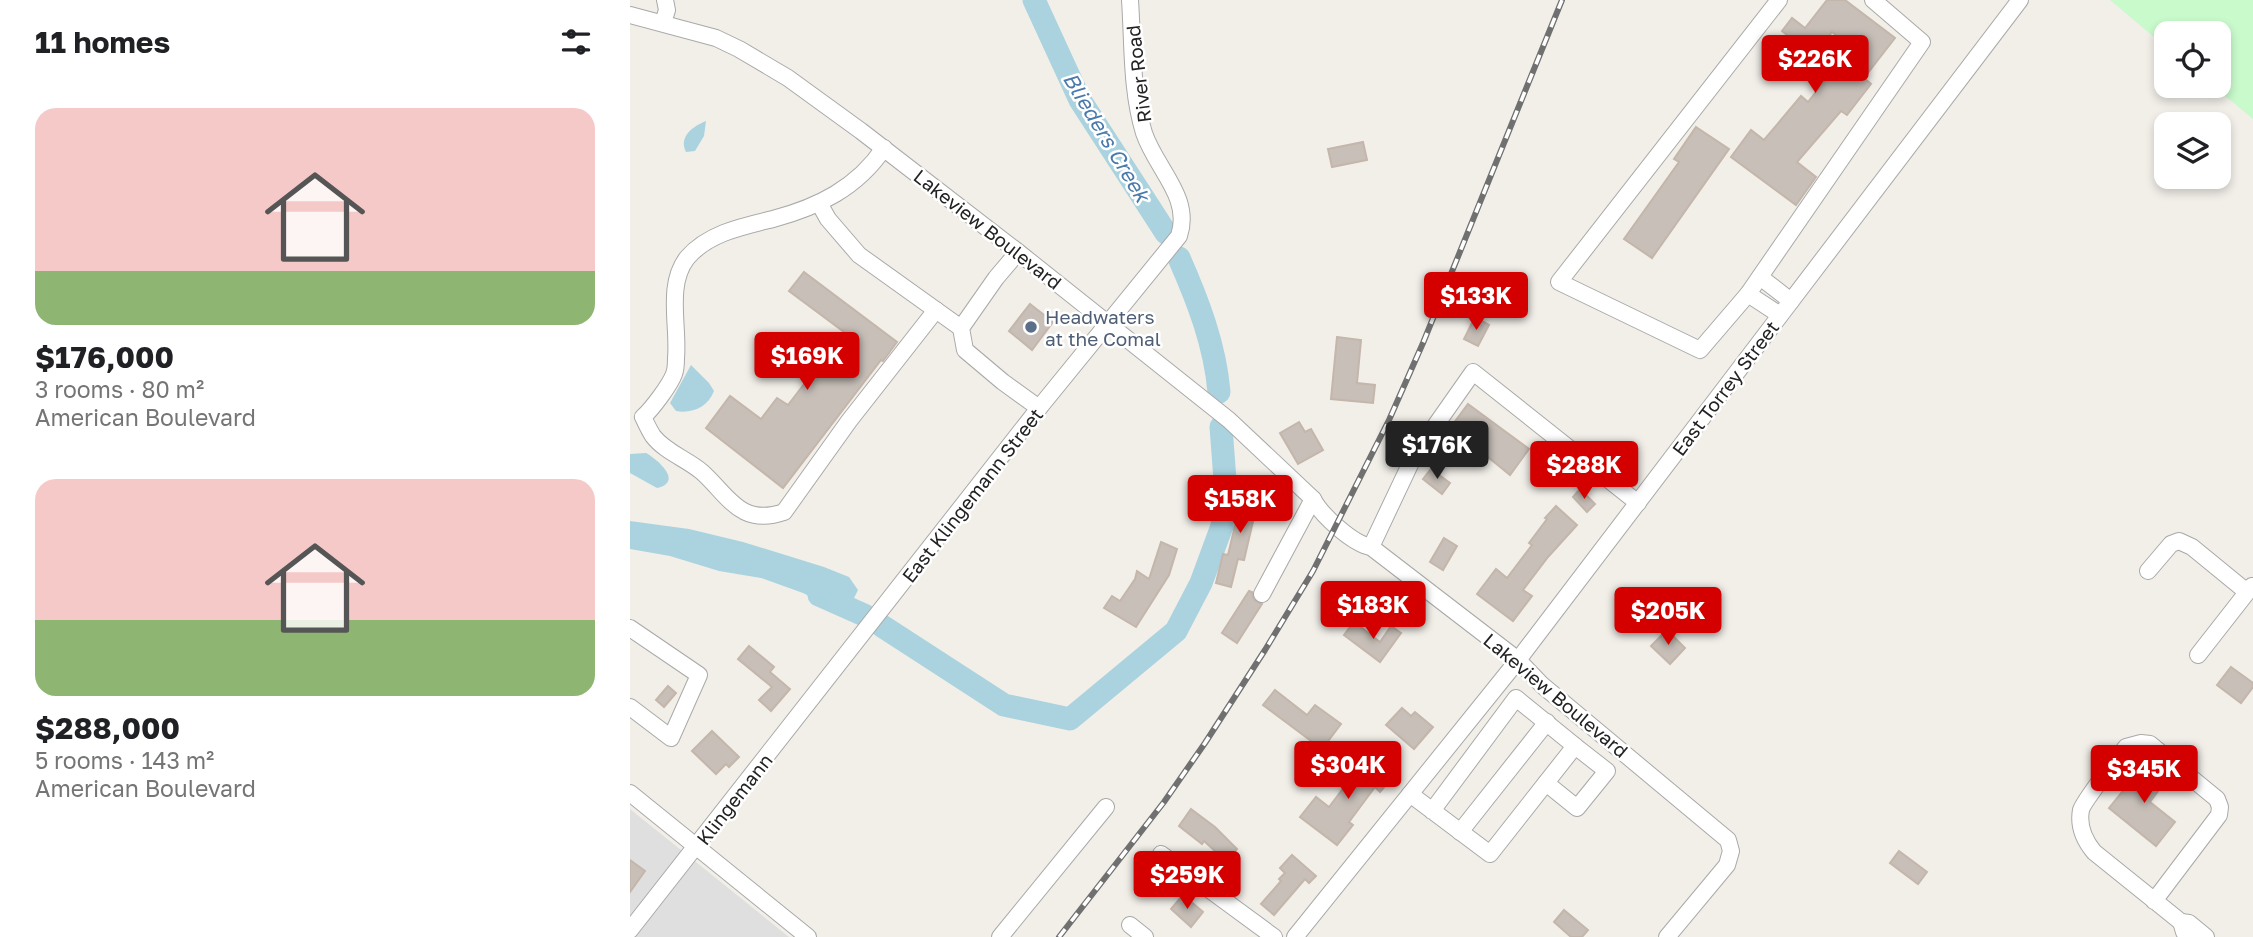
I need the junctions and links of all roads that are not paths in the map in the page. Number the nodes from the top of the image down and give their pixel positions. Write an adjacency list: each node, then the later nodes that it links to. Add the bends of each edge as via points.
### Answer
1 (664, 0): 7 (street)
2 (1130, 0): 16 (street, River Road, via 1144,134 1178,197 1183,224 1179,236)
3 (1779, 0): 12 (street, via 1559,282 1700,350)
4 (1873, 0): 11 (street, via 1922,42)
5 (2020, 0): 13 (street, East Torrey Street)
6 (630, 15): 7 (street, Lakeview Boulevard)
7 (663, 23): 8 (street, Lakeview Boulevard, via 716,38 761,61)
8 (884, 148): 9 (street, via 850,185); 10 (street, Lakeview Boulevard)
9 (819, 203): 14 (street, via 859,255); 19 (street, via 724,233 704,242 686,260 674,303 675,373)
10 (1018, 252): 16 (street, Lakeview Boulevard); 17 (street)
11 (1760, 277): 12 (street); 13 (street)
12 (1748, 294): 15 (street)
13 (1791, 301): 15 (street, East Torrey Street)
14 (936, 310): 17 (street); 19 (street, via 792,503 772,516 736,507 702,471 666,448)
15 (1780, 315): 21 (street, East Torrey Street)
16 (1108, 323): 18 (street, East Klingemann Street); 20 (street, Lakeview Boulevard, via 1237,426)
17 (961, 328): 18 (street, via 965,349)
18 (1039, 408): 29 (street, East Klingemann Street)
19 (636, 417)
20 (1313, 499): 22 (street, Lakeview Boulevard, via 1336,525); 25 (street)
21 (1638, 503): 22 (street, via 1473,372 1414,456); 28 (street, East Torrey Street)
22 (1371, 547): 28 (street, Lakeview Boulevard)
23 (2148, 571): 24 (street, via 2171,544 2185,542)
24 (2250, 588): 27 (street)
25 (1262, 594)
26 (630, 628): 30 (street, via 699,675 671,738)
27 (2198, 655)
28 (1518, 660): 35 (street, East Torrey Street); 50 (street, Lakeview Boulevard, via 1728,840 1731,851 1723,872)
29 (836, 668): 39 (street, Klingemann)
30 (630, 707)
31 (1547, 722): 32 (street); 37 (street, via 1516,698); 38 (street)
32 (1575, 746): 33 (street); 33 (street, via 1607,771 1577,808)
33 (1546, 783): 38 (street, via 1490,854)
34 (630, 793): 39 (street)
35 (1410, 794): 37 (street); 49 (street, East Torrey Street)
36 (1106, 807): 46 (street)
37 (1432, 811): 38 (street)
38 (1460, 832)
39 (697, 846): 44 (street, Klingemann); 45 (street)
40 (1161, 854): 48 (street)
41 (2154, 901): 41 (street, via 2094,852 2082,830 2081,808 2126,747 2141,743 2150,744 2217,799 2220,807 2219,815); 42 (street)
42 (2181, 922): 51 (street); 52 (street)
43 (1130, 925): 47 (street)
44 (630, 930)
45 (808, 937)
46 (1000, 937)
47 (1146, 937)
48 (1275, 937)
49 (1295, 937)
50 (1667, 937)
51 (2190, 937)
52 (2206, 937)

